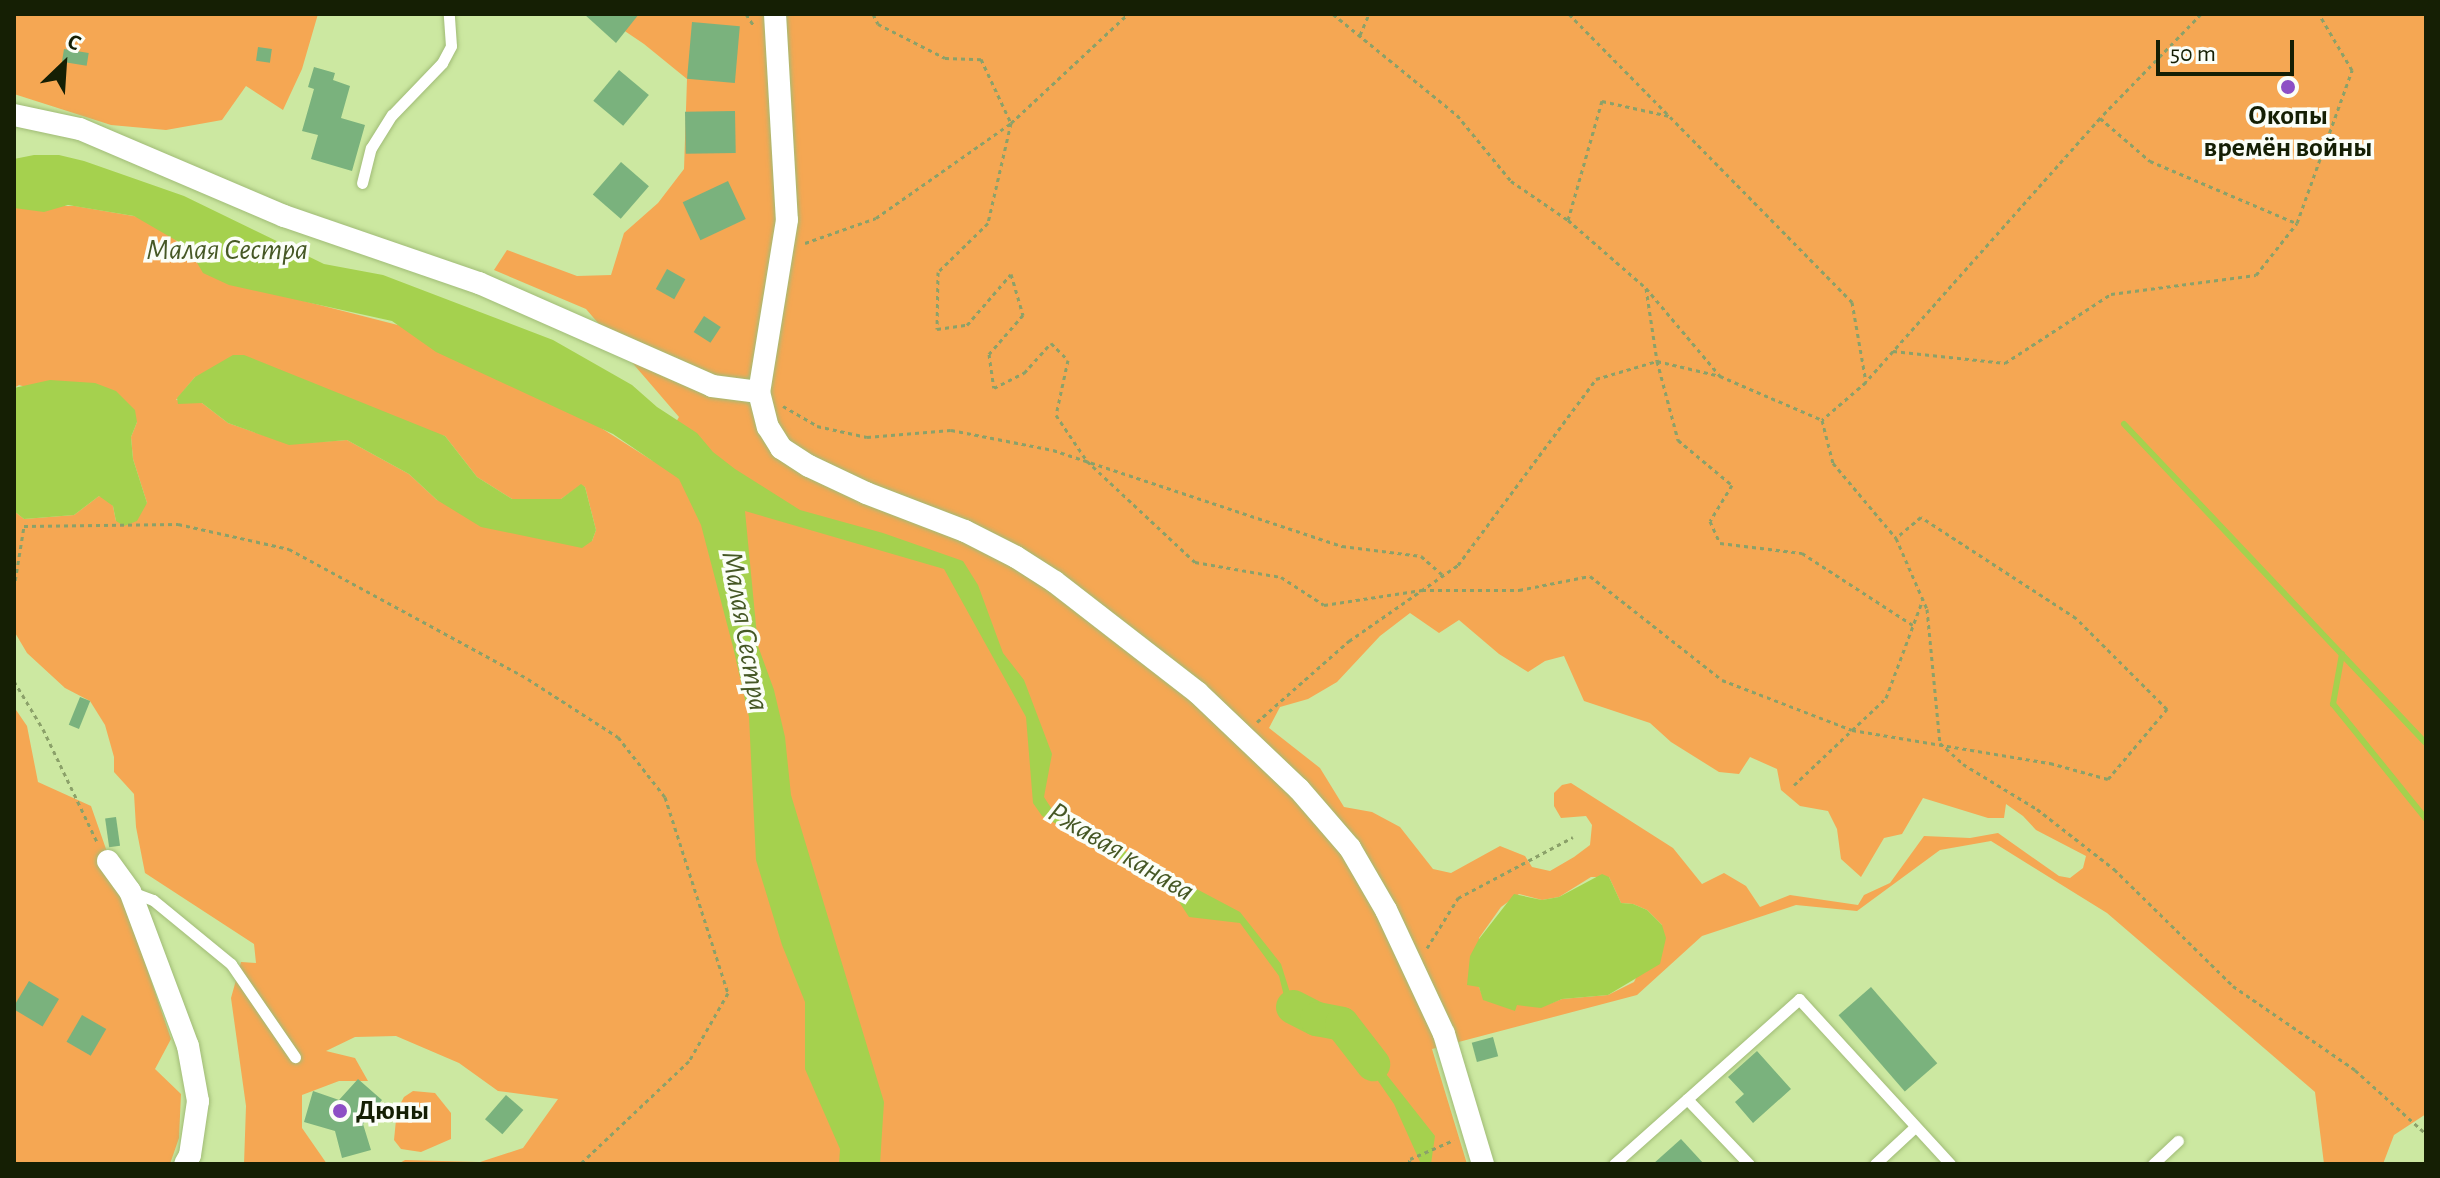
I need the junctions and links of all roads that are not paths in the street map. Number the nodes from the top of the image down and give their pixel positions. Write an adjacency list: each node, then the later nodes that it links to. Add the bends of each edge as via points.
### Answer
1 (449, 14): 4 (lane, via 451,46 442,63 392,115 371,148)
2 (775, 14): 5 (street, via 787,181 782,251)
3 (14, 115): 5 (street, via 80,129 284,216 479,283 712,386)
4 (362, 183)
5 (759, 392): 13 (street, via 768,427 781,448 866,493 1016,557 1155,658 1299,789 1350,848 1415,969 1444,1034)
6 (108, 861): 7 (street)
7 (130, 891): 8 (lane, via 153,900 231,964); 12 (street, via 188,1046 198,1101)
8 (295, 1057)
9 (1687, 1099): 10 (lane, via 1799,999); 14 (lane); 15 (lane)
10 (1915, 1127): 16 (lane); 17 (lane)
11 (2178, 1141): 18 (lane)
12 (185, 1164)
13 (1483, 1164)
14 (1614, 1164)
15 (1749, 1164)
16 (1875, 1164)
17 (1950, 1164)
18 (2153, 1164)

